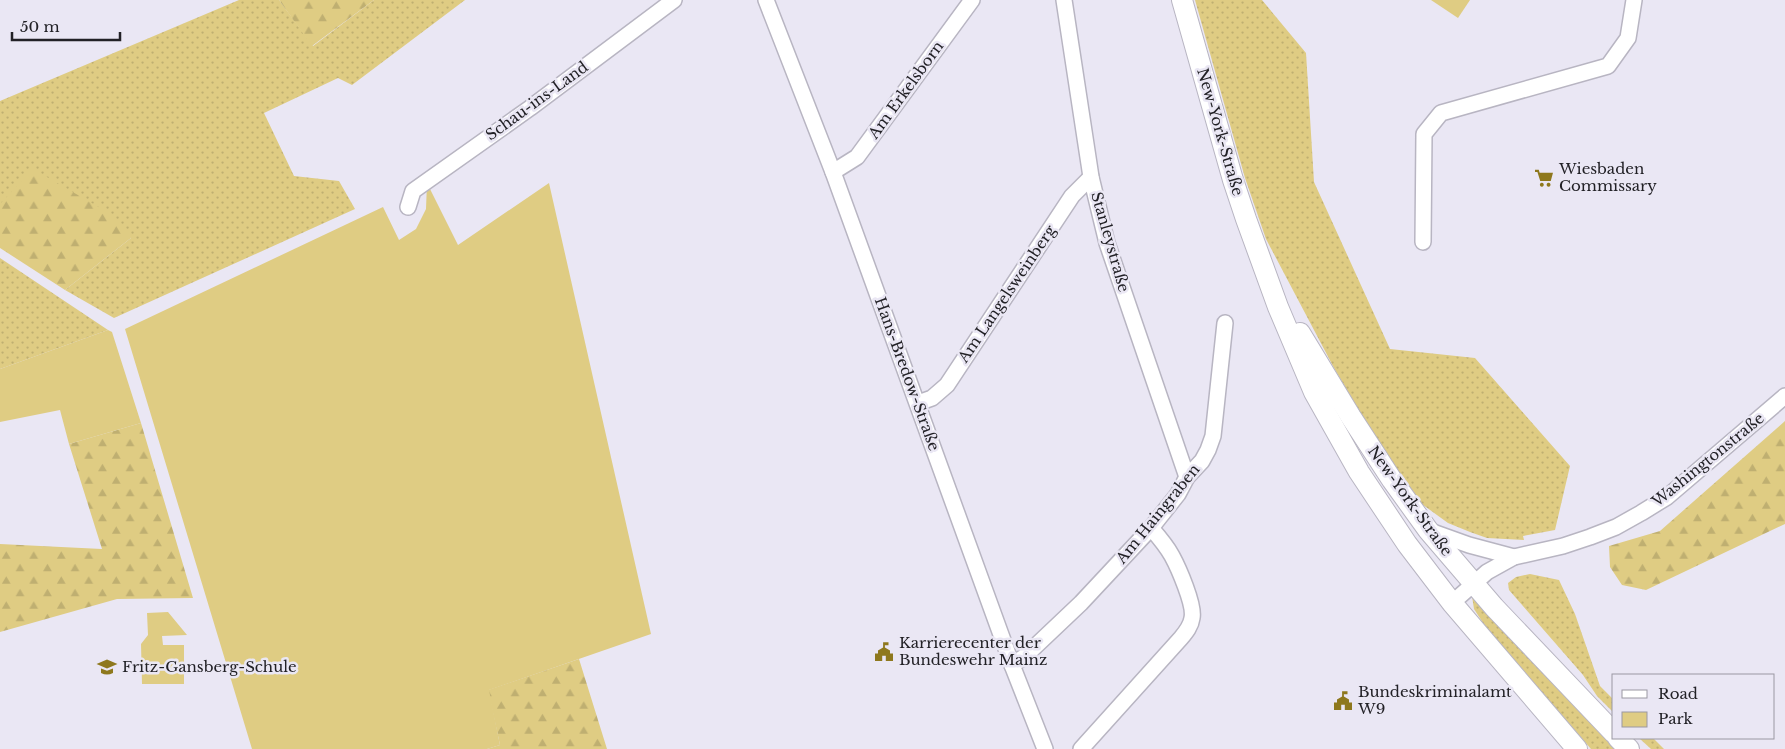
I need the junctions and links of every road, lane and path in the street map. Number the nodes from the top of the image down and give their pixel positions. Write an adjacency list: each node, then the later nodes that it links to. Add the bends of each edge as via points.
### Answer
1 (674, 0): 9 (street, Schau-ins-Land, via 413,191)
2 (766, 0): 7 (street, Hans-Bredow-Straße)
3 (972, 0): 7 (street, Am Erkelsborn, via 857,157)
4 (1064, 0): 8 (street, Stanleystraße)
5 (1182, 0): 11 (main road, New-York-Straße, via 1233,180)
6 (1634, 0): 10 (street, via 1628,38 1608,66 1441,113 1424,134)
7 (833, 172): 14 (street, Hans-Bredow-Straße)
8 (1091, 176): 14 (street, Am Langelsweinberg, via 1072,196 947,385 932,398); 15 (street, Stanleystraße, via 1107,243)
9 (408, 207)
10 (1423, 242)
11 (1263, 263): 17 (main road, New-York-Straße, via 1304,341 1350,416); 20 (main road, New-York-Straße, via 1295,350 1336,433 1393,524)
12 (1225, 322): 15 (street, Am Haingraben, via 1213,436 1202,461)
13 (1785, 396): 18 (street, Washingtonstraße, via 1667,497 1641,513 1590,537)
14 (918, 403): 21 (street, Hans-Bredow-Straße)
15 (1187, 477): 16 (street, Am Haingraben)
16 (1151, 528): 21 (street, Am Haingraben, via 1081,603); 25 (street, via 1172,556 1191,604 1192,619 1182,638)
17 (1428, 530): 18 (street, Washingtonstraße); 19 (main road, New-York-Straße)
18 (1514, 557): 19 (street, Washingtonstraße)
19 (1474, 583): 20 (street, Washingtonstraße); 22 (main road, New-York-Straße)
20 (1452, 603): 23 (main road, New-York-Straße)
21 (1012, 665): 24 (street, Hans-Bredow-Straße)
22 (1612, 733)
23 (1569, 745)
24 (1044, 749)
25 (1080, 749)

